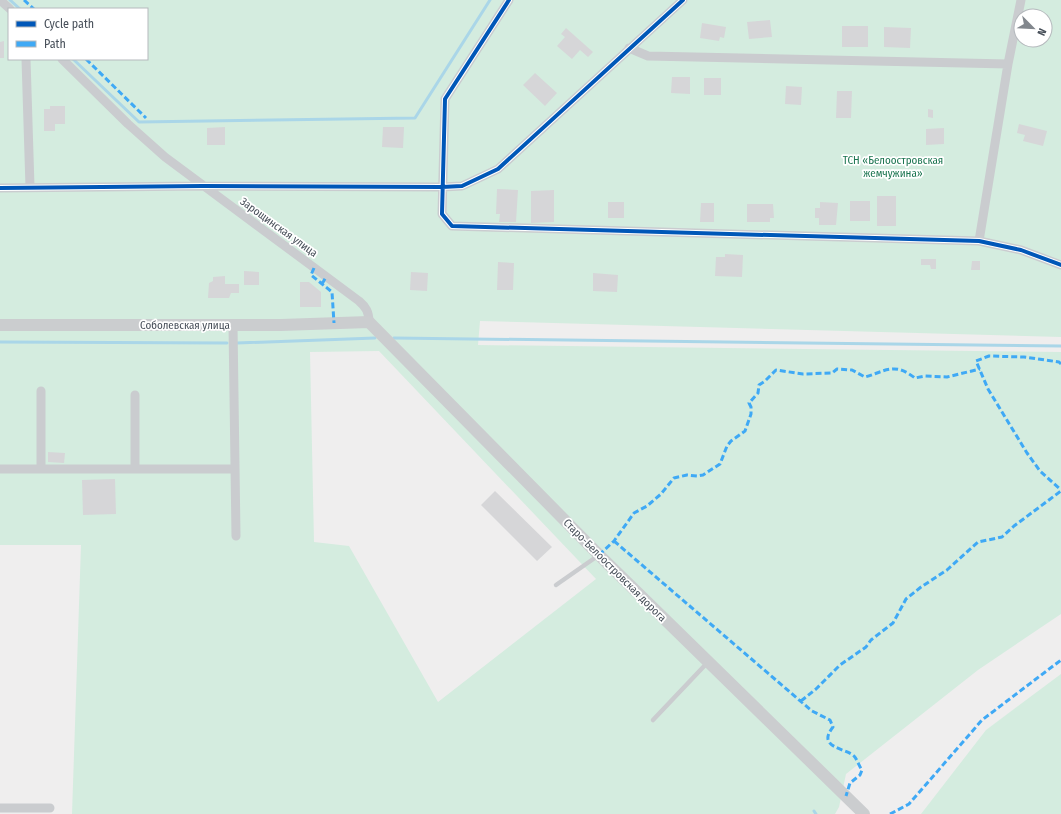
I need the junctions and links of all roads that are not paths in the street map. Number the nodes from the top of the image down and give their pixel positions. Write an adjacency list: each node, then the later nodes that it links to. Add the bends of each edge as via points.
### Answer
1 (0, 0): 5 (street)
2 (509, 0): 12 (street, via 445,99)
3 (683, 0): 6 (street)
4 (1021, 0): 9 (street)
5 (9, 8)
6 (629, 48): 9 (street, via 648,56); 12 (street, via 498,169 462,186)
7 (26, 60): 11 (street)
8 (63, 60): 10 (street, Зарощинская улица, via 128,124)
9 (1008, 64): 14 (street)
10 (202, 186): 11 (street); 12 (street); 16 (street, Зарощинская улица, via 359,301 369,313)
11 (30, 187): 13 (street)
12 (442, 187): 14 (street, via 442,214 452,226)
13 (0, 188)
14 (979, 241): 15 (street, via 1021,250)
15 (1061, 265)
16 (370, 322): 18 (street, Соболевская улица); 26 (street, Старо-Белоостровская дорога)
17 (0, 325): 18 (street, Соболевская улица)
18 (233, 325): 24 (street)
19 (41, 391): 22 (street)
20 (135, 395): 23 (street)
21 (0, 469): 22 (street)
22 (40, 469): 23 (street)
23 (135, 469): 24 (street)
24 (235, 469): 25 (street)
25 (236, 536)
26 (598, 555): 27 (lane); 28 (street, Старо-Белоостровская дорога)
27 (556, 585)
28 (708, 662): 29 (lane); 32 (street, Старо-Белоостровская дорога)
29 (653, 720)
30 (0, 808): 31 (street)
31 (50, 808)
32 (864, 814)

